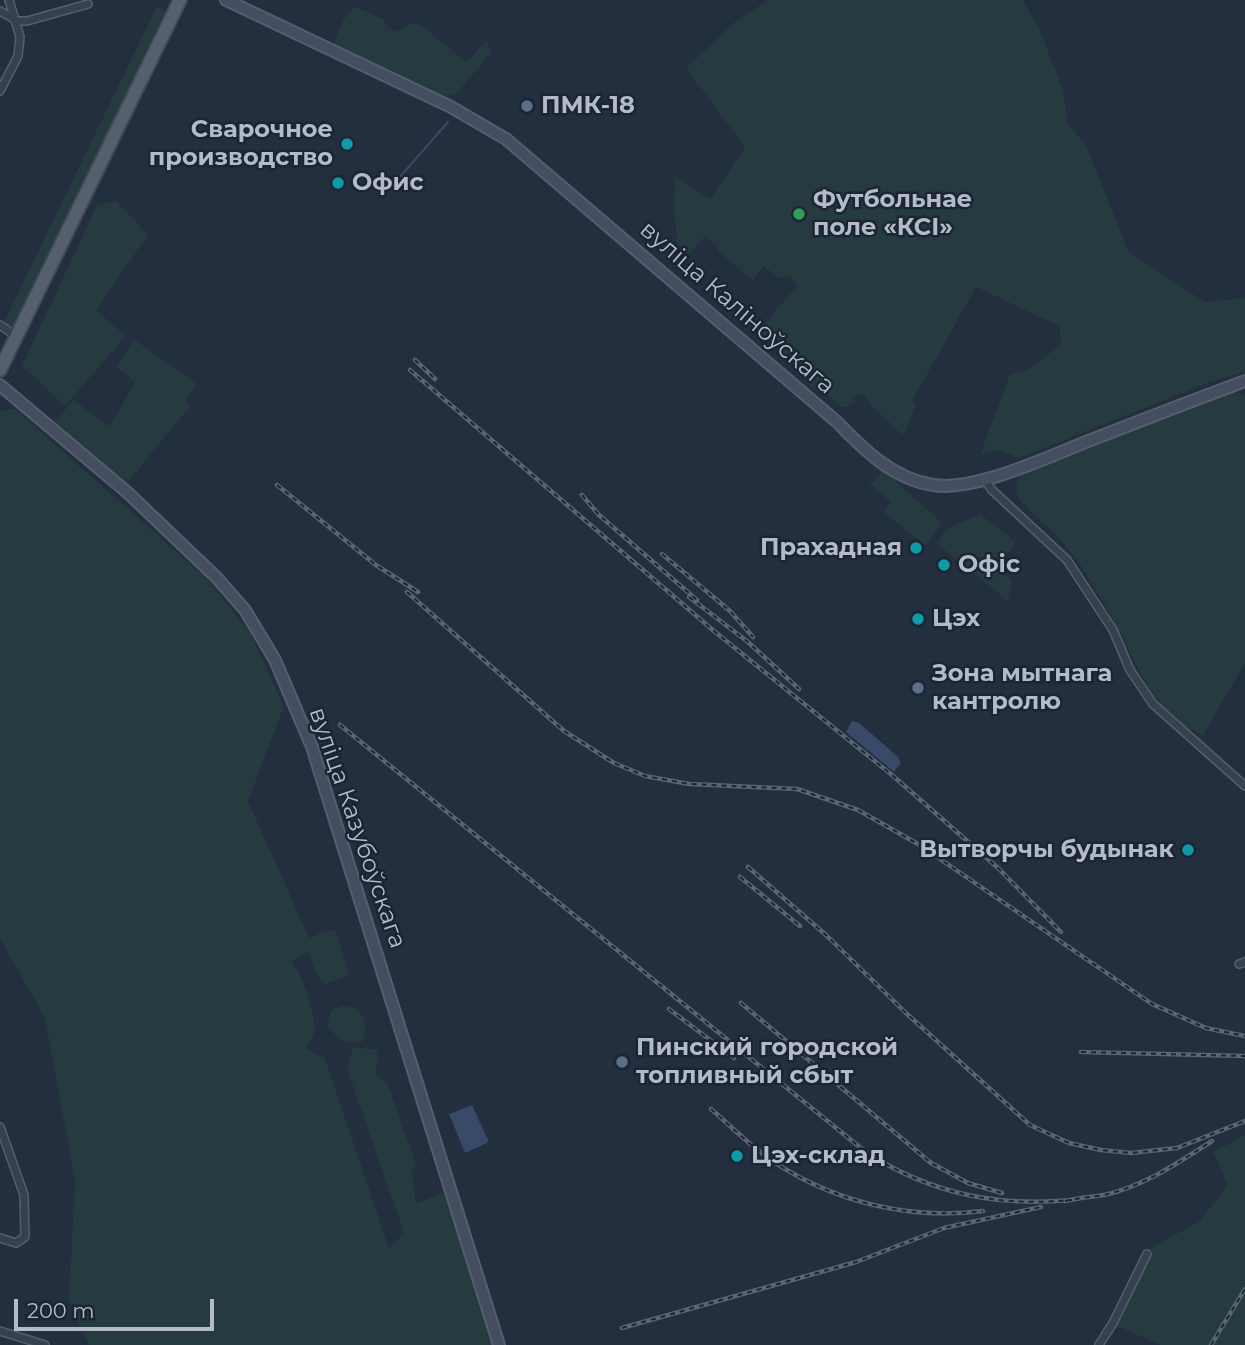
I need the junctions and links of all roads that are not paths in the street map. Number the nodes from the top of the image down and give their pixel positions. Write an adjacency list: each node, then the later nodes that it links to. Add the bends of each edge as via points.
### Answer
1 (9, 0): 6 (street)
2 (180, 0): 9 (main road)
3 (226, 0): 13 (street, вуліца Каліноўскага, via 450,107 506,139 837,422 869,455 928,485 961,485)
4 (88, 4): 6 (street)
5 (0, 11): 6 (street)
6 (17, 21): 7 (street, via 18,57)
7 (0, 91)
8 (0, 326): 9 (street)
9 (16, 336): 10 (main road)
10 (0, 370)
11 (1245, 381): 13 (street, вуліца Каліноўскага)
12 (0, 385): 20 (street, вуліца Казубоўскага, via 128,493 217,579 245,610 275,660 317,760)
13 (984, 479): 14 (street, via 1067,560 1113,630 1130,670 1153,704)
14 (1245, 786)
15 (0, 1127): 16 (street, via 24,1195 25,1237 16,1242)
16 (0, 1238)
17 (1147, 1254): 21 (street)
18 (0, 1331): 19 (street)
19 (45, 1345)
20 (499, 1345)
21 (1100, 1345)

